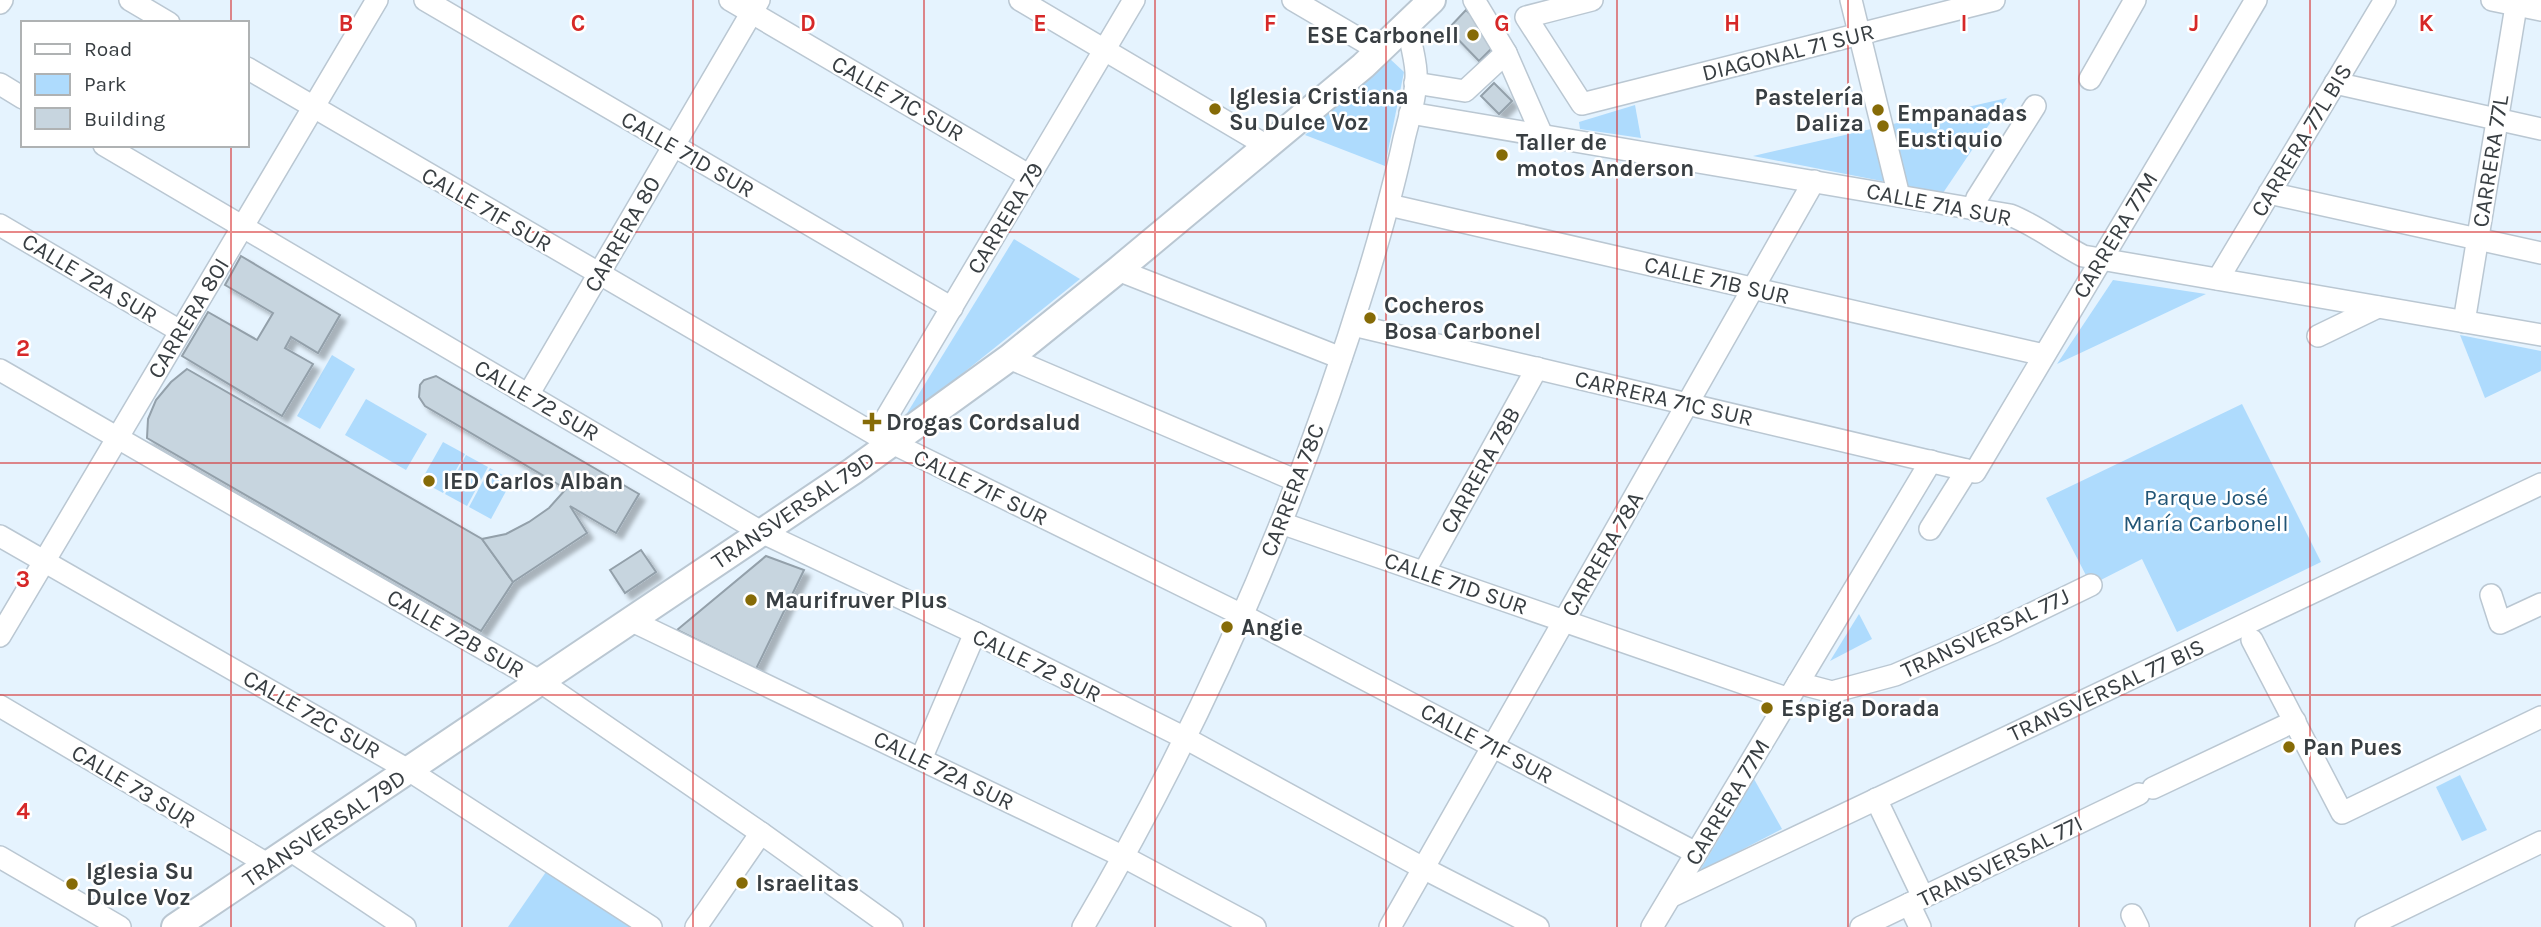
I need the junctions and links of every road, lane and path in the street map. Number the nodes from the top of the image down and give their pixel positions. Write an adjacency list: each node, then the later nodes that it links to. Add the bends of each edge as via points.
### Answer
1 (130, 0): 20 (street)
2 (377, 0): 33 (street, CARRERA 80I)
3 (425, 0): 38 (street, CALLE 71D SUR)
4 (730, 0): 18 (street, CALLE 71C SUR)
5 (1020, 0): 23 (street)
6 (1134, 0): 23 (street, CARRERA 79)
7 (1293, 0): 24 (street)
8 (1432, 0): 21 (main road, TRANSVERSAL 79D)
9 (1474, 0): 25 (street)
10 (1592, 0): 22 (street, DIAGONAL 71 SUR, via 1526,17 1582,104)
11 (1851, 0): 22 (street)
12 (1994, 0): 22 (street, DIAGONAL 71 SUR)
13 (2135, 0): 27 (street)
14 (2256, 0): 51 (street, CARRERA 77M)
15 (2385, 0): 29 (street, CARRERA 77L BIS)
16 (2492, 0): 17 (street)
17 (2516, 3): 19 (street); 35 (street, CARRERA 77L)
18 (755, 6): 38 (street, CARRERA 80); 41 (street, CALLE 71C SUR)
19 (2541, 10)
20 (166, 21)
21 (1408, 25): 24 (main road, TRANSVERSAL 79D); 28 (street, CARRERA 78C)
22 (1859, 34): 44 (street)
23 (1104, 50): 39 (street); 41 (street, CARRERA 79)
24 (1380, 51): 39 (main road, TRANSVERSAL 79D)
25 (1506, 53): 28 (street, via 1465,91); 37 (street)
26 (248, 69): 33 (street, CALLE 71F SUR)
27 (2090, 79)
28 (1415, 83): 34 (street, CARRERA 78C)
29 (2335, 83): 35 (street); 43 (street, CARRERA 77L BIS)
30 (0, 84): 31 (street)
31 (21, 97)
32 (2035, 106): 46 (street)
33 (313, 107): 48 (street, CARRERA 80I); 53 (street, CALLE 71F SUR)
34 (1410, 113): 37 (street, CALLE 71A SUR); 45 (street, CARRERA 78C)
35 (2497, 119): 36 (street); 49 (street, CARRERA 77L)
36 (2541, 129)
37 (1542, 135): 42 (street, CALLE 71A SUR)
38 (674, 146): 53 (street, CARRERA 80); 57 (street, CALLE 71D SUR)
39 (1268, 146): 52 (main road, TRANSVERSAL 79D)
40 (107, 147): 48 (street, CALLE 72 SUR)
41 (1030, 176): 57 (street, CARRERA 79)
42 (1814, 181): 44 (street, CALLE 71A SUR); 55 (street, CARRERA 78A)
43 (2269, 193): 49 (street); 54 (street, CARRERA 77L BIS)
44 (1899, 196): 46 (street, CALLE 71A SUR)
45 (1389, 205): 55 (street, CALLE 71B SUR); 59 (street, CARRERA 78C)
46 (1973, 209): 51 (street, CALLE 71A SUR, via 2028,222 2071,250)
47 (0, 225): 60 (street, CALLE 72A SUR)
48 (242, 227): 60 (street, CARRERA 80I); 68 (street, CALLE 72 SUR)
49 (2477, 239): 50 (street); 58 (street, CARRERA 77L)
50 (2541, 253)
51 (2100, 259): 54 (street, CALLE 71A SUR); 63 (street, CARRERA 77M)
52 (1118, 270): 64 (main road, TRANSVERSAL 79D); 65 (street)
53 (599, 273): 68 (street, CARRERA 80); 71 (street, CALLE 71F SUR)
54 (2218, 279): 56 (street, CALLE 71A SUR)
55 (1755, 289): 63 (street, CALLE 71B SUR); 69 (street, CARRERA 78A)
56 (2378, 307): 58 (street, CALLE 71A SUR); 62 (street)
57 (952, 308): 71 (street, CARRERA 79)
58 (2464, 321): 61 (street, CALLE 71A SUR)
59 (1353, 325): 65 (street, CARRERA 78C); 66 (street, CARRERA 71C SUR)
60 (180, 331): 70 (street, CARRERA 80I)
61 (2541, 335)
62 (2318, 336)
63 (2044, 355): 73 (street, CARRERA 77M)
64 (1009, 358): 71 (main road, TRANSVERSAL 79D); 74 (street)
65 (1341, 358): 74 (street, CARRERA 78C)
66 (1537, 368): 69 (street, CARRERA 71C SUR); 81 (street, CARRERA 78B)
67 (0, 370): 70 (street, CALLE 72B SUR)
68 (528, 395): 78 (street, CALLE 72 SUR)
69 (1687, 404): 72 (street, CARRERA 71C SUR); 87 (street, CARRERA 78A)
70 (117, 439): 80 (street, CARRERA 80I); 91 (street, CALLE 72B SUR)
71 (884, 439): 78 (main road, TRANSVERSAL 79D, via 853,471); 85 (street, CALLE 71F SUR)
72 (1931, 461): 73 (street, CARRERA 71C SUR); 92 (street, CARRERA 77M)
73 (1971, 471): 77 (street, CARRERA 77M)
74 (1297, 481): 76 (street, CARRERA 78C)
75 (2541, 484): 100 (street, TRANSVERSAL 77 BIS, via 2460,532)
76 (1281, 523): 81 (street, CALLE 71D SUR); 85 (street, CARRERA 78C)
77 (1930, 529)
78 (761, 532): 86 (main road, TRANSVERSAL 79D); 88 (street, CALLE 72 SUR)
79 (0, 536): 80 (street, CALLE 72C SUR)
80 (44, 562): 89 (street, CARRERA 80I); 99 (street, CALLE 72C SUR)
81 (1424, 572): 87 (street, CALLE 71D SUR)
82 (2091, 585): 92 (street, TRANSVERSAL 77J, via 1895,675 1832,692)
83 (2491, 595): 84 (street, via 2500,623)
84 (2541, 604)
85 (1242, 615): 96 (street, CARRERA 78C); 97 (street, CALLE 71F SUR)
86 (630, 620): 91 (main road, TRANSVERSAL 79D); 98 (street, CALLE 72A SUR)
87 (1564, 621): 92 (street, CALLE 71D SUR); 97 (street, CARRERA 78A)
88 (975, 633): 96 (street, CALLE 72 SUR); 98 (street)
89 (0, 636)
90 (2252, 640): 95 (street)
91 (541, 682): 99 (main road, TRANSVERSAL 79D); 101 (street, CALLE 72B SUR)
92 (1793, 691): 103 (street, CARRERA 77M)
93 (0, 706): 106 (street, CALLE 73 SUR)
94 (2541, 717): 95 (street, via 2342,813)
95 (2295, 721): 109 (street, TRANSVERSAL 77I)
96 (1185, 738): 105 (street, CARRERA 78C); 107 (street, CALLE 72 SUR)
97 (1492, 746): 103 (street, CALLE 71F SUR); 107 (street, CARRERA 78A)
98 (921, 759): 105 (street, CALLE 72A SUR)
99 (410, 771): 106 (main road, TRANSVERSAL 79D); 113 (street, CALLE 72C SUR)
100 (1876, 799): 108 (street, TRANSVERSAL 77 BIS); 109 (street)
101 (761, 833): 114 (street); 115 (street, CALLE 72B SUR)
102 (2541, 842): 123 (street)
103 (1696, 853): 108 (street, CARRERA 77M)
104 (0, 856): 110 (street)
105 (1124, 857): 116 (street, CARRERA 78C); 117 (street, CALLE 72A SUR)
106 (279, 858): 111 (main road, TRANSVERSAL 79D); 112 (street, CALLE 73 SUR)
107 (1423, 868): 118 (street, CARRERA 78A); 119 (street, CALLE 72 SUR)
108 (1670, 897): 120 (street, CARRERA 77M)
109 (1916, 901): 121 (street, TRANSVERSAL 77I); 122 (street)
110 (120, 927)
111 (175, 927)
112 (405, 927)
113 (651, 927)
114 (696, 927)
115 (892, 927)
116 (1083, 927)
117 (1255, 927)
118 (1390, 927)
119 (1538, 927)
120 (1652, 927)
121 (1861, 927)
122 (1920, 927)
123 (2366, 927)

